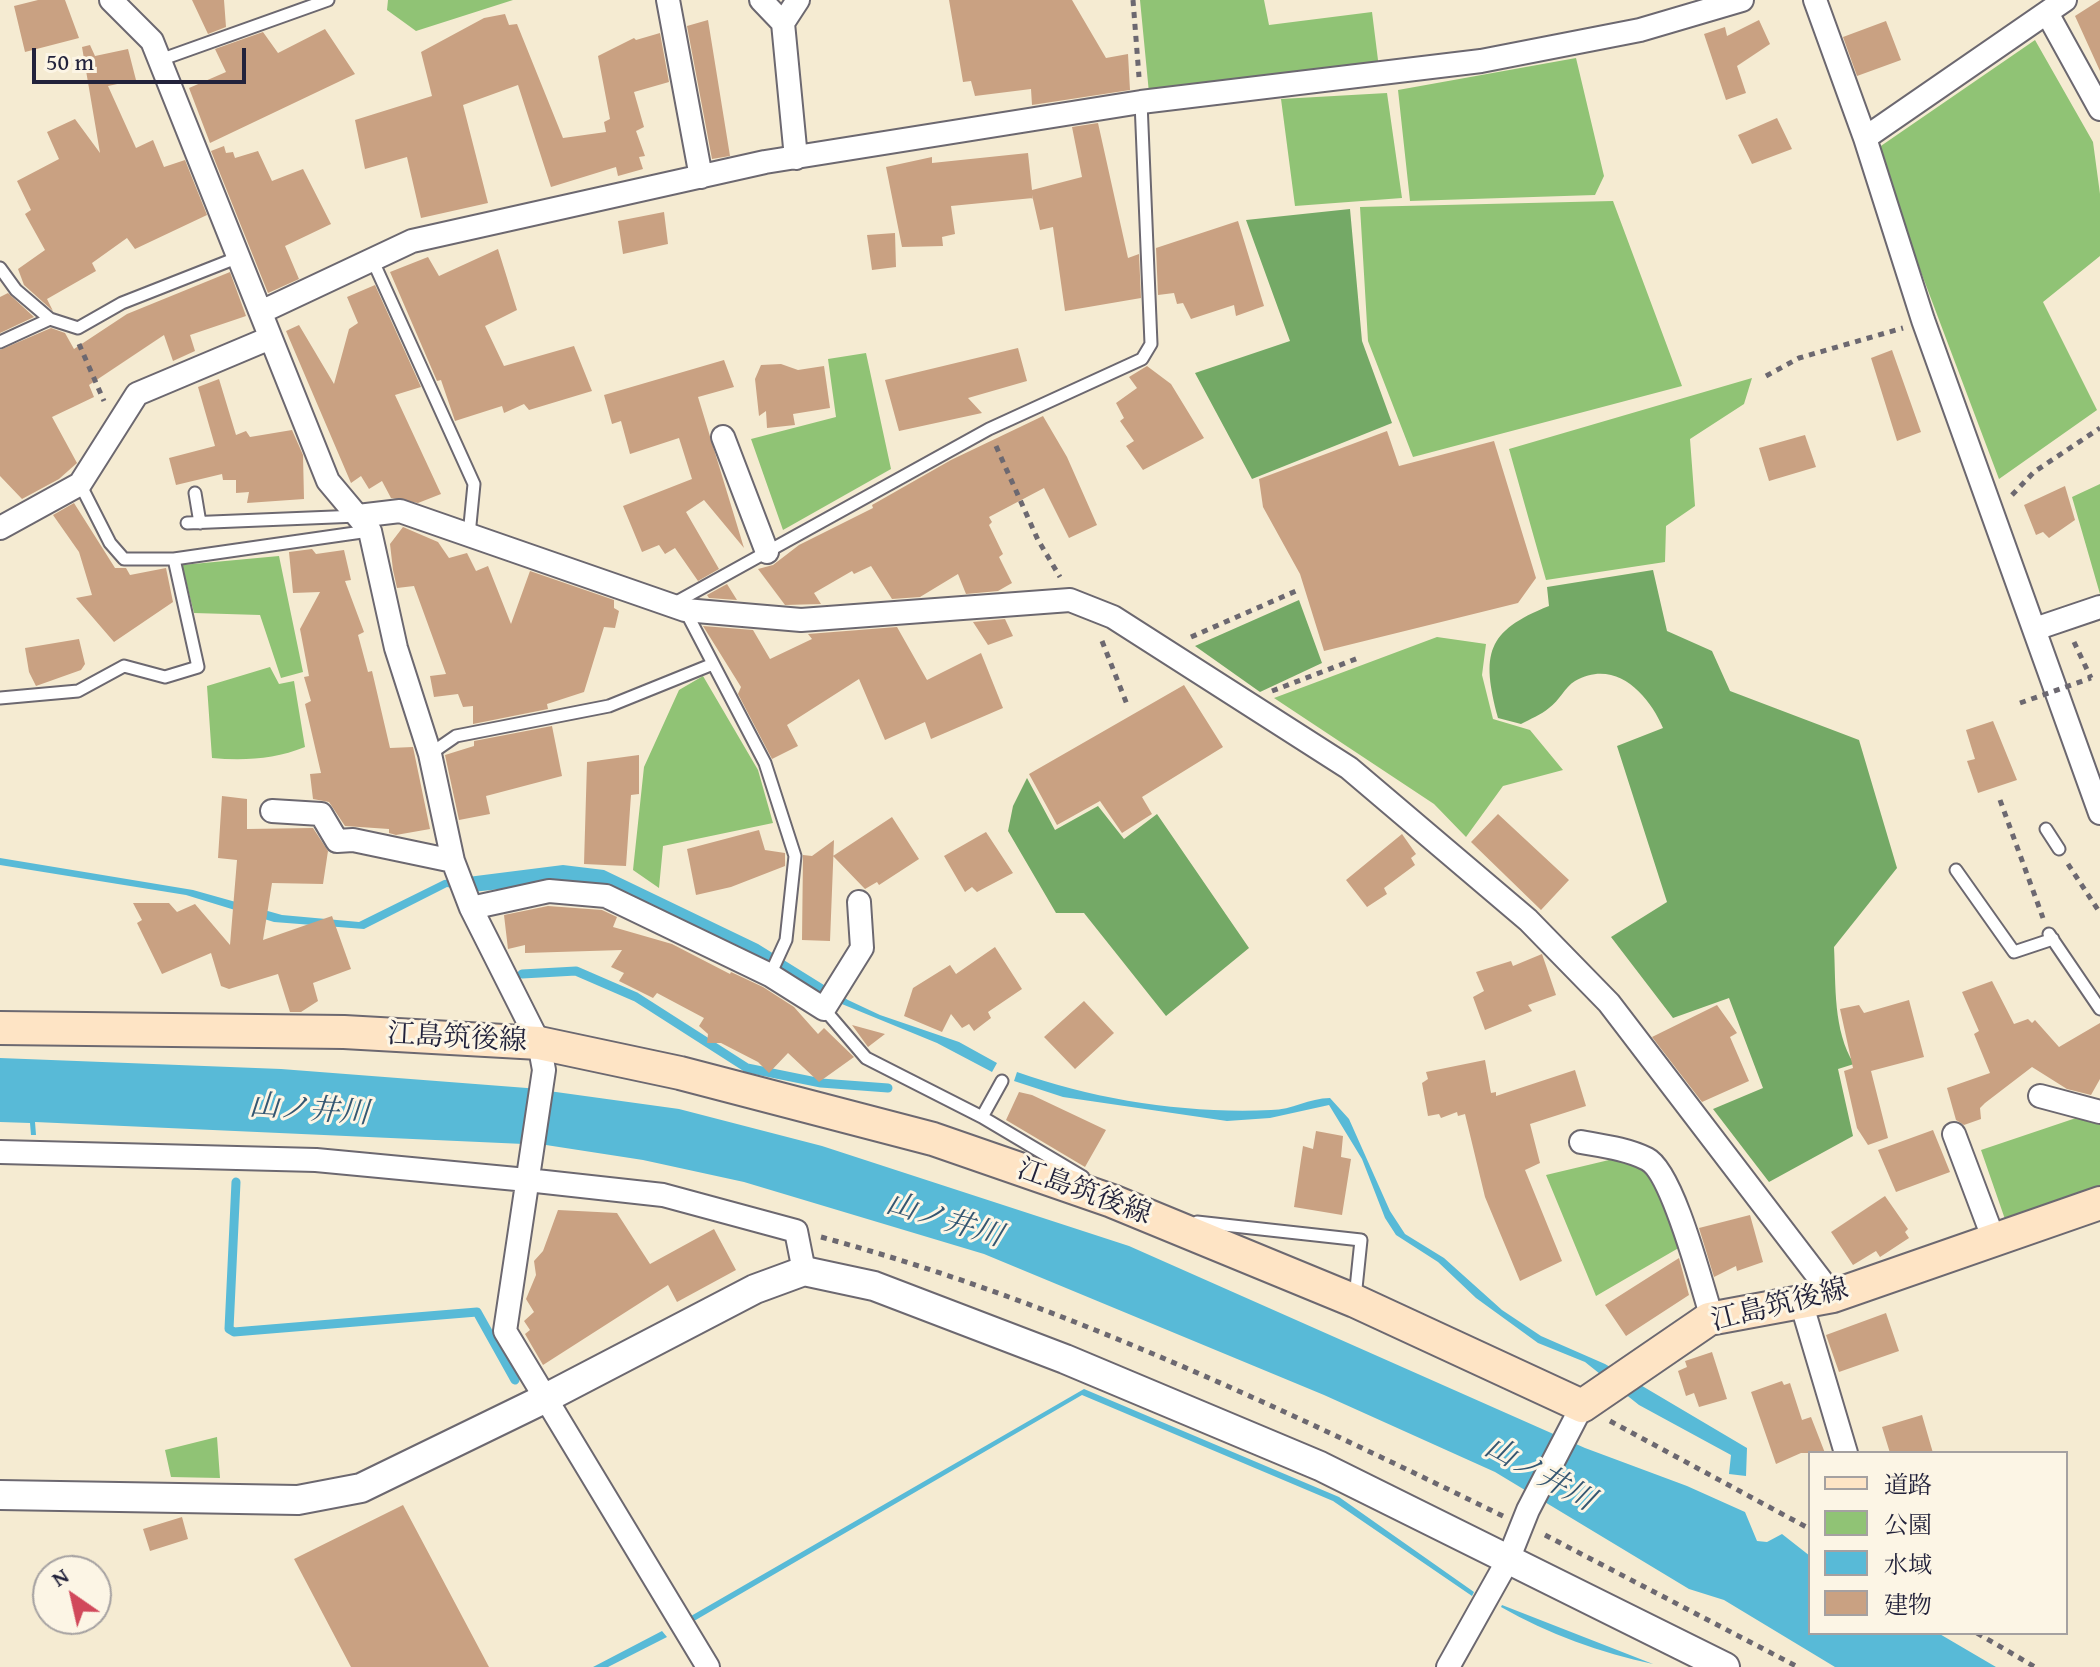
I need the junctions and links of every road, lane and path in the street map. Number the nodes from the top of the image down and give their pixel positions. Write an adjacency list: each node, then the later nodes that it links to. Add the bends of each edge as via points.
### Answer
1 (111, 0): 11 (street, via 152,41)
2 (328, 0): 11 (lane)
3 (668, 0): 16 (street)
4 (761, 0): 10 (street)
5 (798, 0): 10 (street)
6 (1133, 0): 12 (path)
7 (1742, 0): 12 (street, via 1640,30 1481,61)
8 (1815, 0): 14 (street)
9 (2056, 6): 13 (street); 14 (street)
10 (783, 23): 15 (street)
11 (160, 60): 17 (street)
12 (1141, 102): 15 (street); 29 (lane, via 1151,344 1142,359)
13 (2100, 109)
14 (1865, 138): 22 (street)
15 (796, 158): 16 (street)
16 (701, 177): 18 (street, via 412,241)
17 (239, 257): 20 (street); 23 (lane, via 122,303 78,328)
18 (372, 259): 20 (street); 36 (lane, via 474,484)
19 (0, 268): 21 (lane)
20 (261, 312): 24 (street)
21 (50, 319): 23 (lane); 25 (lane)
22 (1923, 320): 26 (path, via 1799,358); 33 (street)
23 (72, 326): 27 (path)
24 (270, 338): 27 (street, via 137,394); 34 (street, via 328,481)
25 (0, 342)
26 (1766, 376)
27 (115, 428): 31 (street)
28 (2100, 428): 33 (path, via 2034,472)
29 (989, 429): 37 (lane); 42 (path, via 1038,540 1062,580)
30 (723, 437): 37 (street)
31 (80, 484): 35 (street); 38 (lane, via 124,559)
32 (195, 493): 34 (lane, via 194,523)
33 (1993, 514): 44 (street)
34 (364, 524): 36 (street, via 400,511); 38 (lane); 52 (street)
35 (0, 528)
36 (469, 535): 41 (street)
37 (767, 552): 41 (lane)
38 (174, 559): 48 (lane, via 198,667 165,677 124,666 78,691)
39 (1296, 591): 45 (path)
40 (2100, 607): 43 (street)
41 (678, 608): 42 (street, via 801,620 1070,600); 47 (lane)
42 (1091, 608): 45 (street); 51 (path)
43 (2064, 619): 44 (street); 50 (path, bridge, via 2091,678)
44 (2035, 629): 55 (street)
45 (1166, 648): 49 (street)
46 (1361, 657): 49 (path)
47 (713, 664): 52 (lane, via 609,706 456,736); 64 (lane, via 765,763 795,856 786,940)
48 (0, 698)
49 (1250, 703): 82 (street, via 1349,768 1468,866 1609,1003)
50 (2020, 703)
51 (1128, 707)
52 (430, 754): 58 (street)
53 (2000, 800): 63 (path)
54 (272, 811): 58 (street, via 321,814 337,841)
55 (2100, 813)
56 (2046, 829): 57 (lane)
57 (2059, 849): 62 (path)
58 (453, 861): 61 (street)
59 (1956, 870): 63 (lane, via 2014,952)
60 (859, 902): 65 (street, via 862,948)
61 (471, 908): 64 (street, via 549,891 606,896); 68 (street)
62 (2100, 913)
63 (2051, 936): 66 (lane)
64 (770, 975): 65 (street)
65 (824, 1009): 72 (lane, via 866,1058)
66 (2100, 1009)
67 (0, 1028): 68 (main road, 江島筑後線, via 344,1032)
68 (542, 1056): 76 (street); 78 (main road, 江島筑後線, via 680,1073 933,1139)
69 (1002, 1081): 72 (lane)
70 (2040, 1096): 71 (street)
71 (2100, 1112)
72 (982, 1117): 78 (lane)
73 (1954, 1134): 80 (street)
74 (1581, 1142): 85 (street, via 1611,1147 1657,1166 1671,1192)
75 (0, 1152): 76 (street, via 316,1160)
76 (527, 1180): 79 (street, via 663,1195); 86 (street, via 505,1331)
77 (2100, 1203): 80 (main road, 江島筑後線)
78 (1152, 1217): 83 (main road, 江島筑後線); 83 (lane, via 1361,1240)
79 (796, 1231): 81 (street); 90 (path, via 888,1255 1048,1312)
80 (1994, 1240): 82 (main road, 江島筑後線)
81 (804, 1271): 86 (street, via 755,1289); 92 (street, via 874,1286 1065,1359 1320,1466)
82 (1833, 1296): 84 (main road, 江島筑後線)
83 (1355, 1301): 87 (main road, 江島筑後線)
84 (1801, 1302): 85 (main road, 江島筑後線); 88 (street)
85 (1712, 1318): 87 (main road, 江島筑後線)
86 (544, 1399): 89 (street, via 361,1488 298,1500); 94 (street)
87 (1575, 1418): 90 (street); 91 (path)
88 (1845, 1451)
89 (0, 1495)
90 (1525, 1518): 92 (street); 97 (path)
91 (1808, 1528)
92 (1508, 1560): 95 (street); 96 (street)
93 (1980, 1635): 98 (path)
94 (708, 1667)
95 (1448, 1667)
96 (1725, 1667)
97 (1798, 1667)
98 (2035, 1667)

